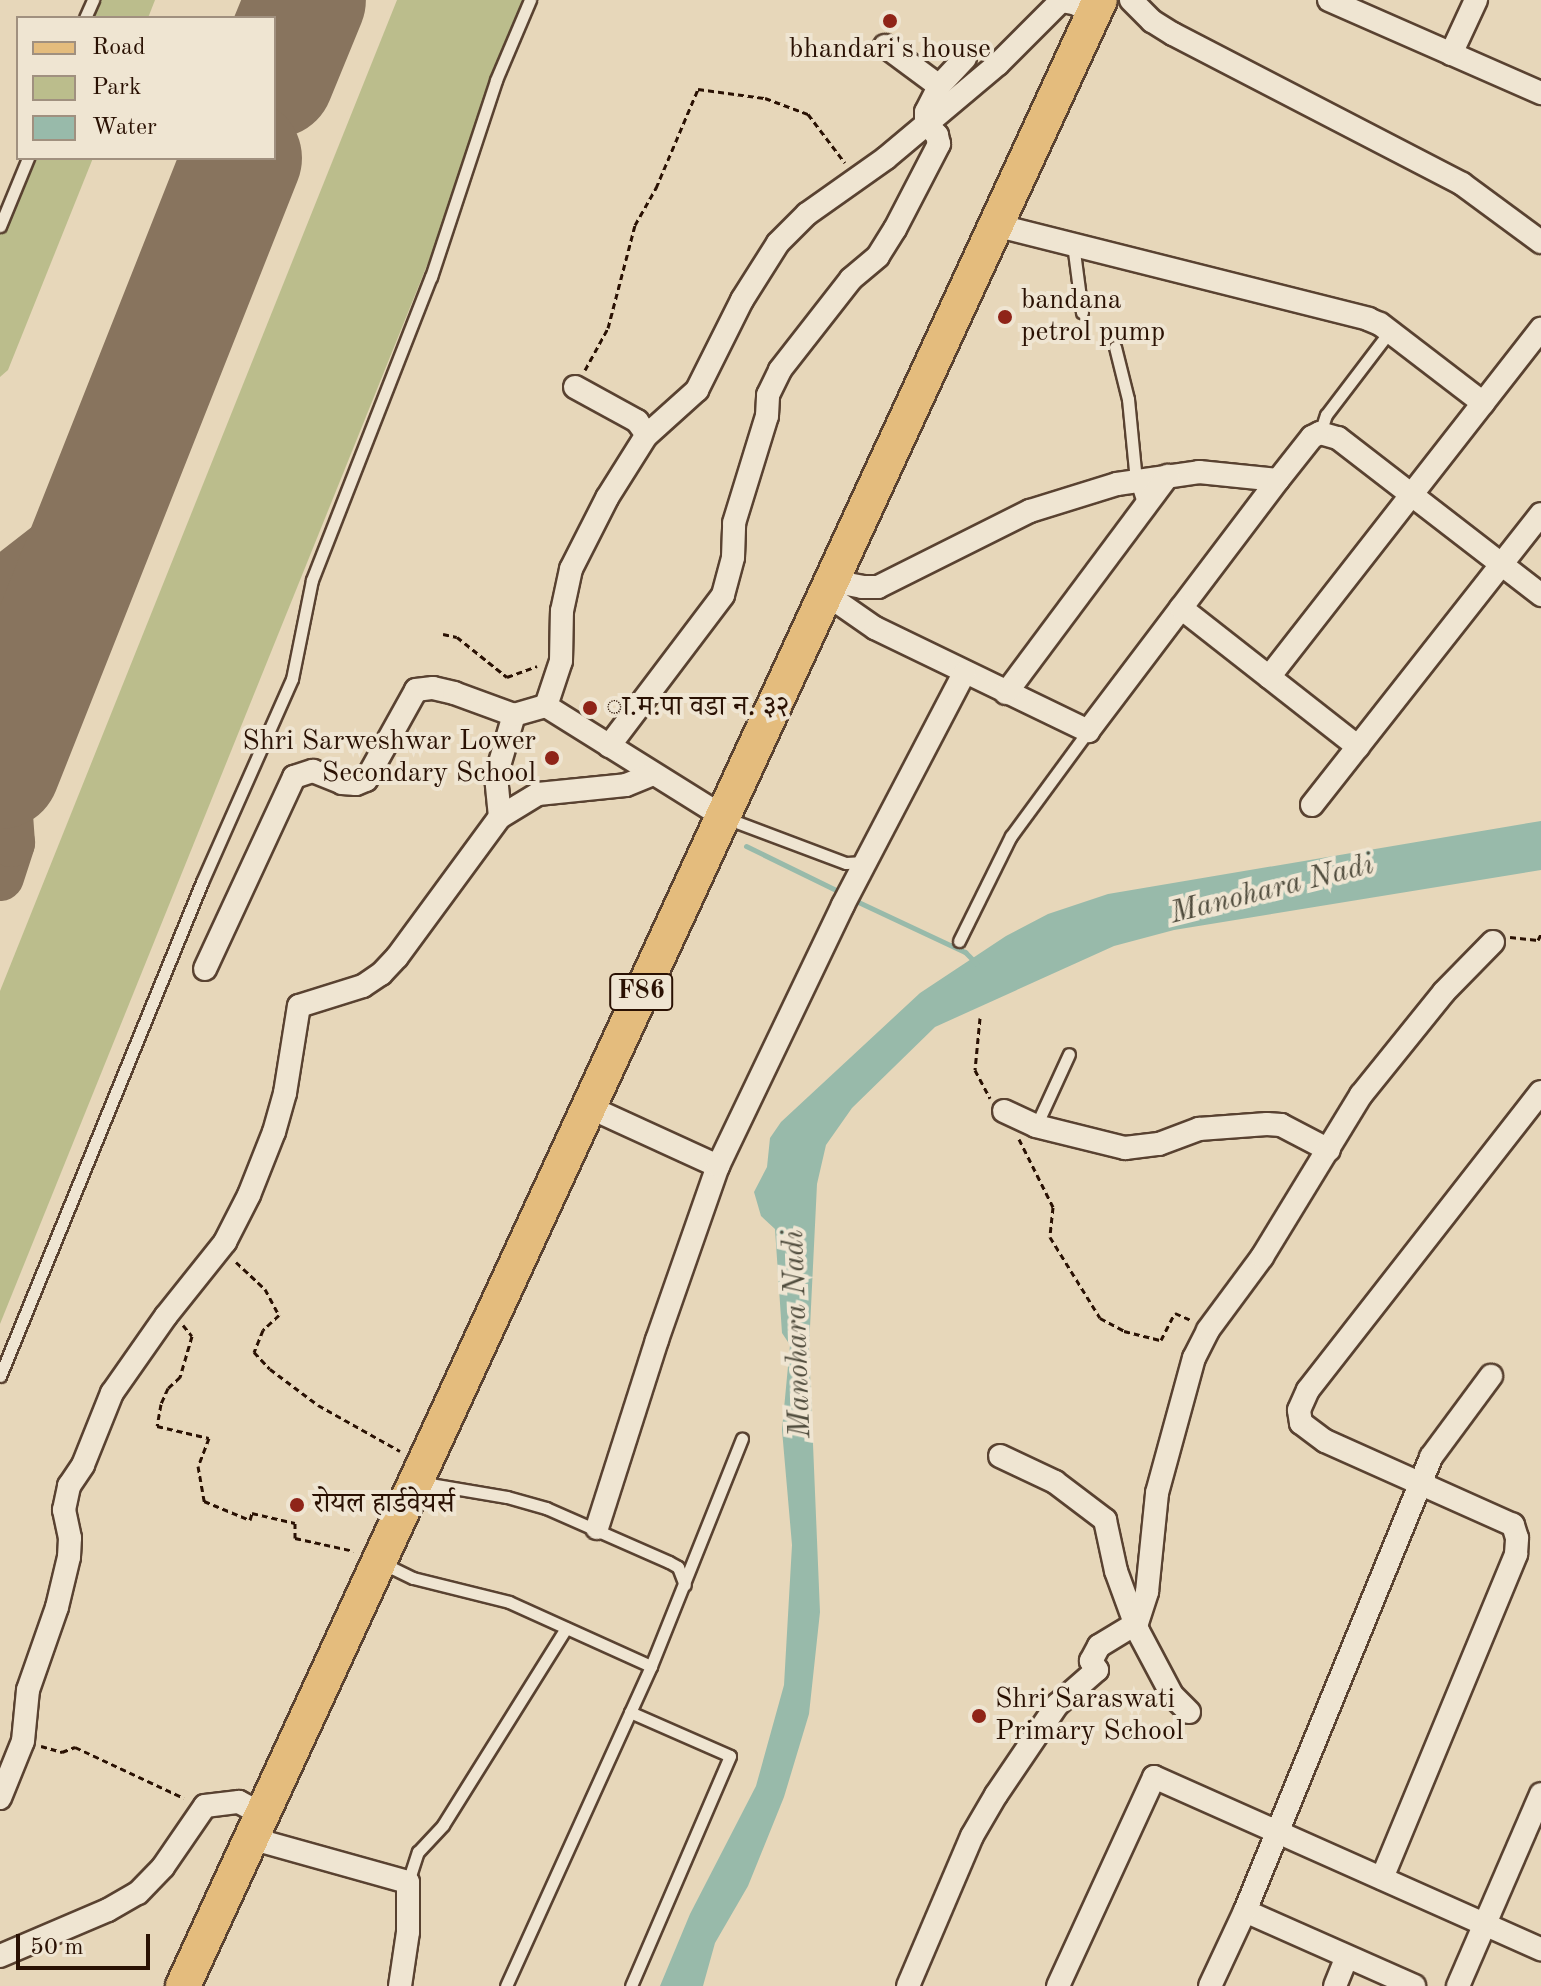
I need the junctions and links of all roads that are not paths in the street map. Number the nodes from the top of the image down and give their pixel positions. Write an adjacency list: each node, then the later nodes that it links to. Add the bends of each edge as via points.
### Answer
1 (530, 0): 58 (lane, via 496,80 420,306 312,580 292,679 196,896)
2 (1131, 0): 15 (street, via 1173,34 1462,184)
3 (1329, 0): 7 (street)
4 (1476, 0): 7 (street)
5 (1097, 7): 11 (street, via 1061,1 1008,55); 13 (main road, F86)
6 (885, 46): 9 (street)
7 (1451, 54): 10 (street)
8 (965, 58): 9 (street)
9 (939, 86): 11 (street)
10 (1541, 93)
11 (926, 124): 24 (street, via 807,214 778,243 742,300 697,390); 41 (street, via 939,144 895,229 780,370 768,395 767,416 734,523 733,557 723,595)
12 (27, 160): 14 (lane)
13 (995, 225): 16 (street); 32 (main road, F86)
14 (0, 226)
15 (1541, 242)
16 (1073, 243): 17 (lane); 19 (street, via 1368,319)
17 (1082, 312)
18 (1541, 329): 22 (street)
19 (1390, 331): 22 (street); 23 (lane, via 1326,415)
20 (1115, 347): 27 (lane, via 1128,399)
21 (575, 387): 24 (street, via 637,421)
22 (1483, 403): 28 (street)
23 (1320, 433): 26 (street); 28 (street, via 1338,438)
24 (647, 435): 38 (street, via 571,569 562,611 561,661)
25 (1168, 476): 26 (street, via 1199,472); 27 (street); 29 (street)
26 (1278, 480): 34 (street)
27 (1136, 481): 29 (lane); 32 (street, via 1030,511 878,587)
28 (1411, 492): 31 (street); 36 (street)
29 (1144, 507): 37 (street)
30 (1541, 514): 31 (street)
31 (1502, 564): 33 (street); 42 (street)
32 (829, 587): 35 (street, via 875,628); 45 (main road, F86)
33 (1541, 595)
34 (1181, 608): 36 (street); 40 (street)
35 (964, 674): 37 (street); 47 (street)
36 (1269, 677): 42 (street)
37 (1006, 693): 40 (street)
38 (546, 706): 39 (street); 41 (street)
39 (514, 715): 46 (street, via 496,776); 50 (street, via 454,693 416,690 366,780 342,783 313,771 294,777)
40 (1088, 731): 48 (lane, via 1011,836)
41 (609, 746): 43 (street)
42 (1358, 747): 44 (street)
43 (653, 774): 45 (street); 46 (street, via 626,785 538,794)
44 (1312, 805)
45 (722, 816): 47 (lane); 53 (main road, F86)
46 (500, 817): 73 (street, via 381,974 363,986 299,1006 285,1093 249,1195 225,1242 112,1393 69,1486 64,1510 69,1557 28,1690 23,1741)
47 (862, 868): 57 (street)
48 (959, 941)
49 (1493, 942): 56 (street, via 1444,992 1361,1095)
50 (205, 969)
51 (1069, 1054): 55 (lane)
52 (1541, 1092): 63 (street, via 1308,1390 1299,1410 1301,1423 1325,1441)
53 (589, 1107): 57 (street); 62 (main road, F86)
54 (1004, 1111): 55 (street)
55 (1036, 1126): 56 (street, via 1096,1143 1143,1148 1199,1129 1281,1125)
56 (1329, 1150): 67 (street, via 1194,1358 1157,1493 1147,1592)
57 (718, 1166): 64 (street)
58 (0, 1376)
59 (1491, 1376): 63 (street, via 1431,1457)
60 (742, 1439): 66 (lane)
61 (1000, 1456): 67 (street, via 1055,1482 1105,1520 1116,1571)
62 (420, 1473): 64 (lane); 65 (main road, F86)
63 (1423, 1483): 75 (street); 76 (street, via 1513,1525 1516,1554)
64 (597, 1528): 66 (lane, via 678,1567)
65 (380, 1562): 68 (lane, via 413,1578 509,1602); 74 (main road, F86)
66 (685, 1586): 69 (lane)
67 (1137, 1623): 71 (street, via 1168,1689); 87 (street, via 1099,1646 1091,1661 1097,1670 1057,1705 996,1795 972,1836)
68 (566, 1628): 69 (lane); 77 (lane, via 443,1825 418,1852)
69 (651, 1666): 70 (lane)
70 (630, 1712): 85 (lane); 86 (lane, via 730,1756)
71 (1189, 1712)
72 (1541, 1794): 79 (street)
73 (0, 1798)
74 (256, 1826): 77 (street); 81 (street, via 239,1802 205,1806 138,1893); 83 (main road, F86)
75 (1277, 1831): 76 (street); 78 (street); 88 (street, via 1154,1777)
76 (1382, 1878): 79 (street)
77 (408, 1882): 84 (street)
78 (1245, 1911): 82 (street); 89 (street)
79 (1485, 1924): 80 (street); 92 (street)
80 (1541, 1949)
81 (0, 1956)
82 (1347, 1957): 90 (street); 91 (street)
83 (183, 1986)
84 (400, 1986)
85 (506, 1986)
86 (631, 1986)
87 (908, 1986)
88 (1058, 1986)
89 (1210, 1986)
90 (1335, 1986)
91 (1414, 1986)
92 (1458, 1986)

